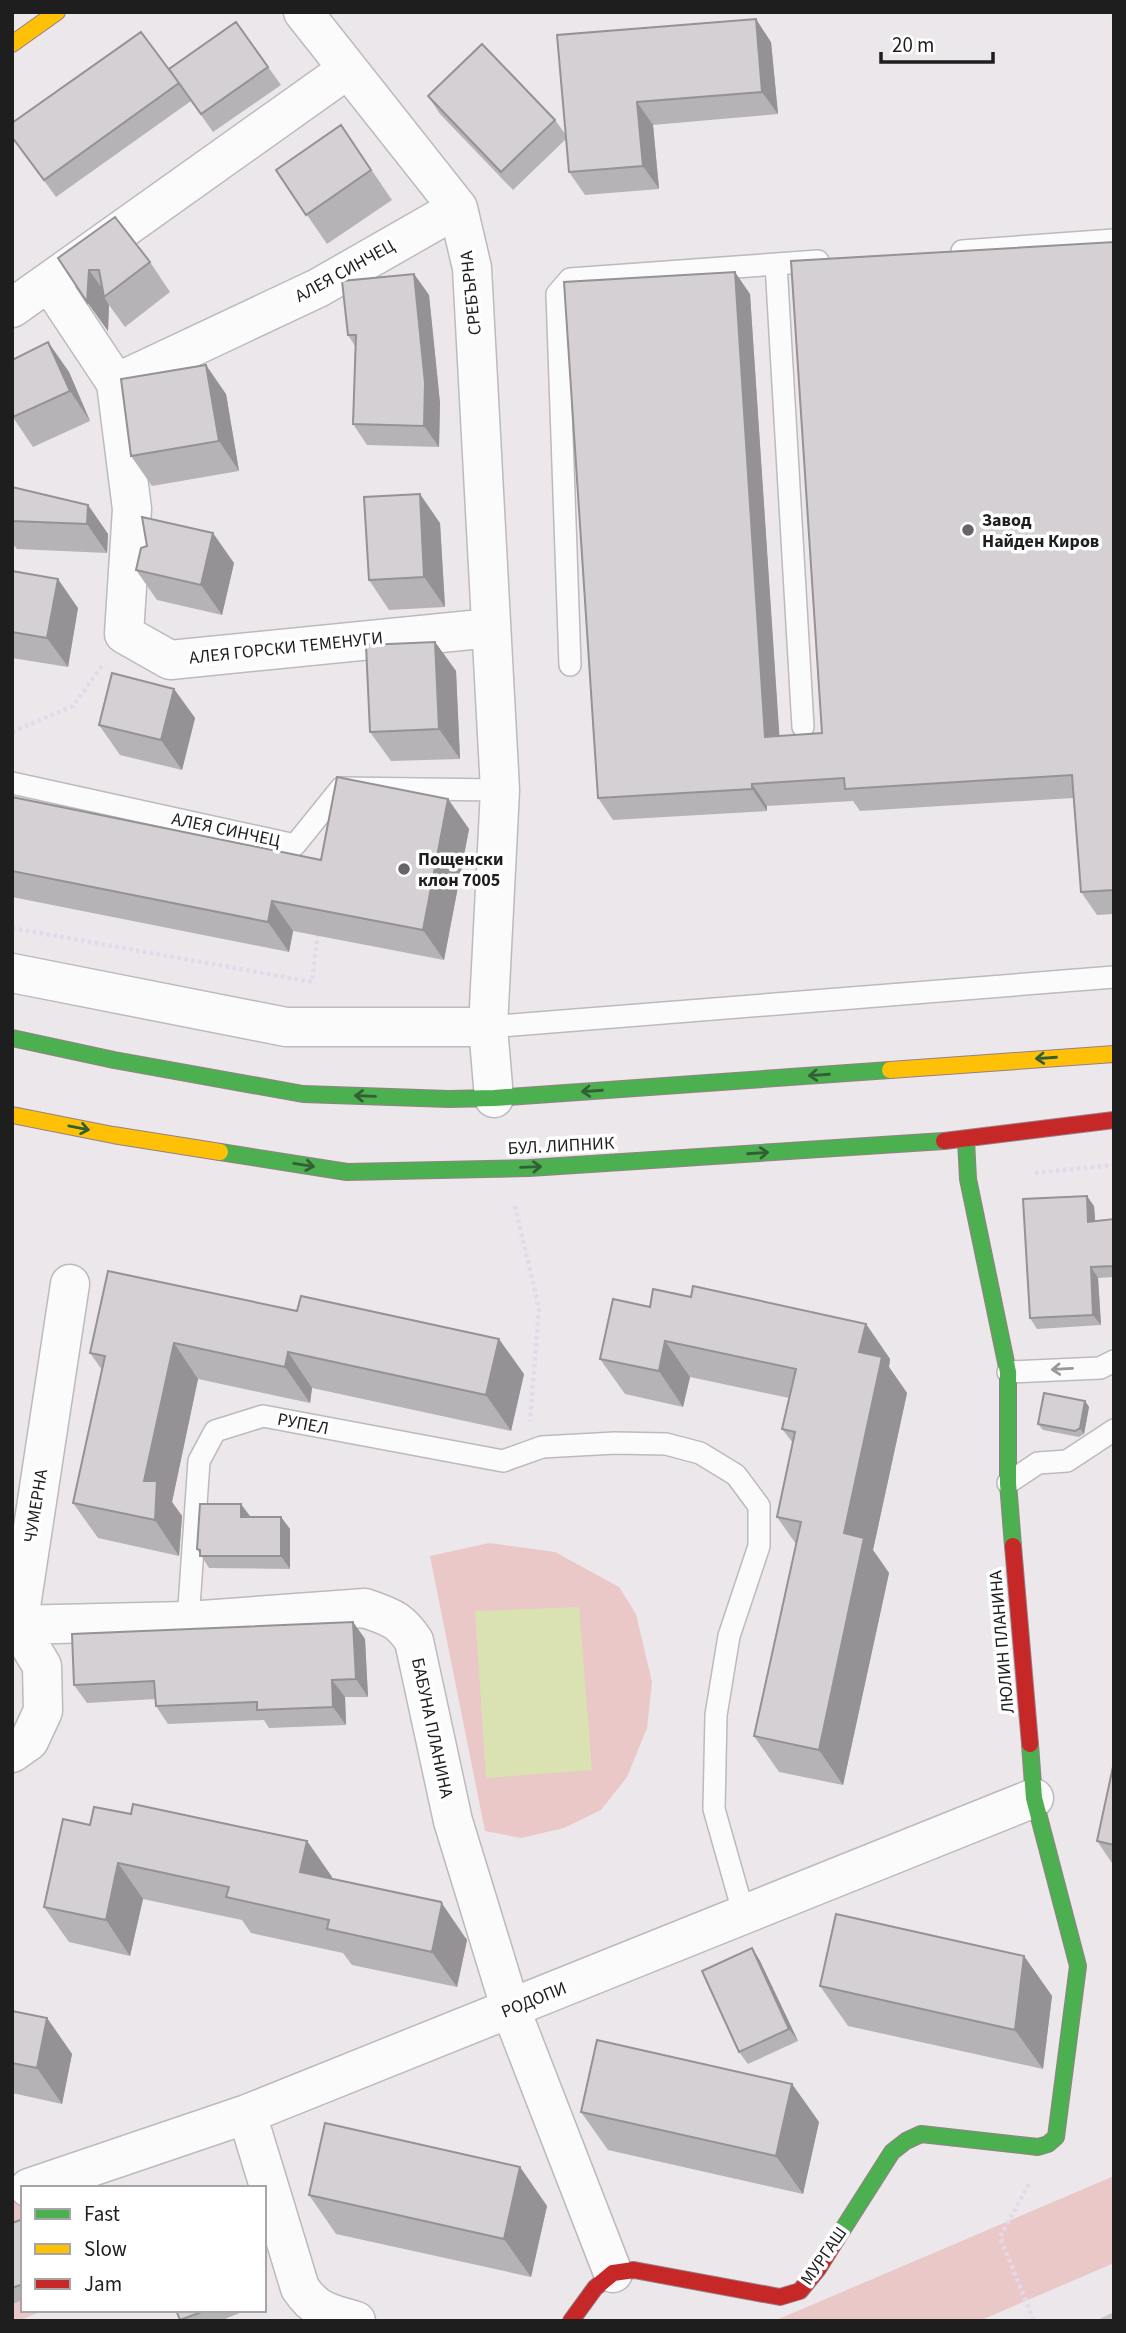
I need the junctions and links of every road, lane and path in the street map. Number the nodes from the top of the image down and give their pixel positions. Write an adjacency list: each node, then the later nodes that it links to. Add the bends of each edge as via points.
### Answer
1 (57, 12): 3 (main road)
2 (303, 12): 4 (street, СРЕБЪРНА)
3 (12, 44)
4 (348, 69): 5 (street, СРЕБЪРНА); 10 (street)
5 (458, 208): 12 (street, АЛЕЯ СИНЧЕЦ, via 318,288); 13 (street, СРЕБЪРНА, via 472,268)
6 (1114, 240): 7 (lane)
7 (938, 253)
8 (844, 259): 9 (lane)
9 (776, 264): 15 (lane, via 570,279 557,294); 16 (lane)
10 (49, 282): 11 (street); 12 (street)
11 (12, 308)
12 (116, 383): 14 (street, via 132,509)
13 (491, 628): 14 (street, АЛЕЯ ГОРСКИ ТЕМЕНУГИ, via 170,660); 19 (street, СРЕБЪРНА)
14 (124, 634): 17 (path, via 74,706)
15 (570, 666)
16 (803, 727)
17 (12, 732)
18 (12, 783): 19 (lane, АЛЕЯ СИНЧЕЦ, via 295,845 341,788)
19 (500, 790): 24 (street, СРЕБЪРНА)
20 (319, 921): 21 (path, via 312,982)
21 (12, 928)
22 (12, 973): 24 (street, via 286,1027)
23 (1114, 977): 24 (lane)
24 (488, 1027): 27 (street, СРЕБЪРНА)
25 (12, 1038): 27 (main road, one-way to 25, via 303,1094)
26 (1114, 1054): 27 (main road, one-way to 27)
27 (494, 1098)
28 (12, 1115): 30 (main road, БУЛ. ЛИПНИК, one-way to 30, via 346,1172 529,1168)
29 (1114, 1120): 30 (main road, БУЛ. ЛИПНИК)
30 (966, 1140): 34 (main road, ЛЮЛИН ПЛАНИНА, via 968,1179)
31 (514, 1205): 36 (path, via 539,1309 530,1424)
32 (70, 1284): 39 (street, ЧУМЕРНА)
33 (1114, 1361): 34 (lane, one-way to 34, via 1100,1368)
34 (1008, 1372): 37 (main road, ЛЮЛИН ПЛАНИНА)
35 (1114, 1430): 37 (lane, via 1067,1461 1038,1463)
36 (542, 1447): 38 (lane, РУПЕЛ, via 503,1461 263,1416 215,1431 199,1461); 42 (lane, РУПЕЛ, via 666,1444 699,1453 736,1475 759,1506 759,1546 729,1636 716,1715 714,1809)
37 (1009, 1483): 41 (main road, ЛЮЛИН ПЛАНИНА)
38 (188, 1621): 39 (street, БАБУНА ПЛАНИНА); 43 (street, БАБУНА ПЛАНИНА, via 365,1608 404,1626 414,1641 453,1821)
39 (15, 1625): 40 (street, via 42,1666 44,1711 29,1741)
40 (12, 1753)
41 (1034, 1798): 42 (street, РОДОПИ); 45 (main road, ЛЮЛИН ПЛАНИНА, via 1078,1966)
42 (744, 1915): 43 (street, РОДОПИ)
43 (511, 2010): 44 (street, РОДОПИ); 47 (street, БАБУНА ПЛАНИНА)
44 (247, 2114): 46 (street, РОДОПИ); 48 (street, via 300,2288 320,2310)
45 (1056, 2137): 47 (main road, МУРГАШ, via 1038,2147 921,2134 906,2141 892,2152 800,2291 780,2297 634,2270); 50 (path, via 1000,2237)
46 (35, 2186)
47 (613, 2273): 49 (main road)
48 (356, 2321)
49 (571, 2321)
50 (1034, 2321)

